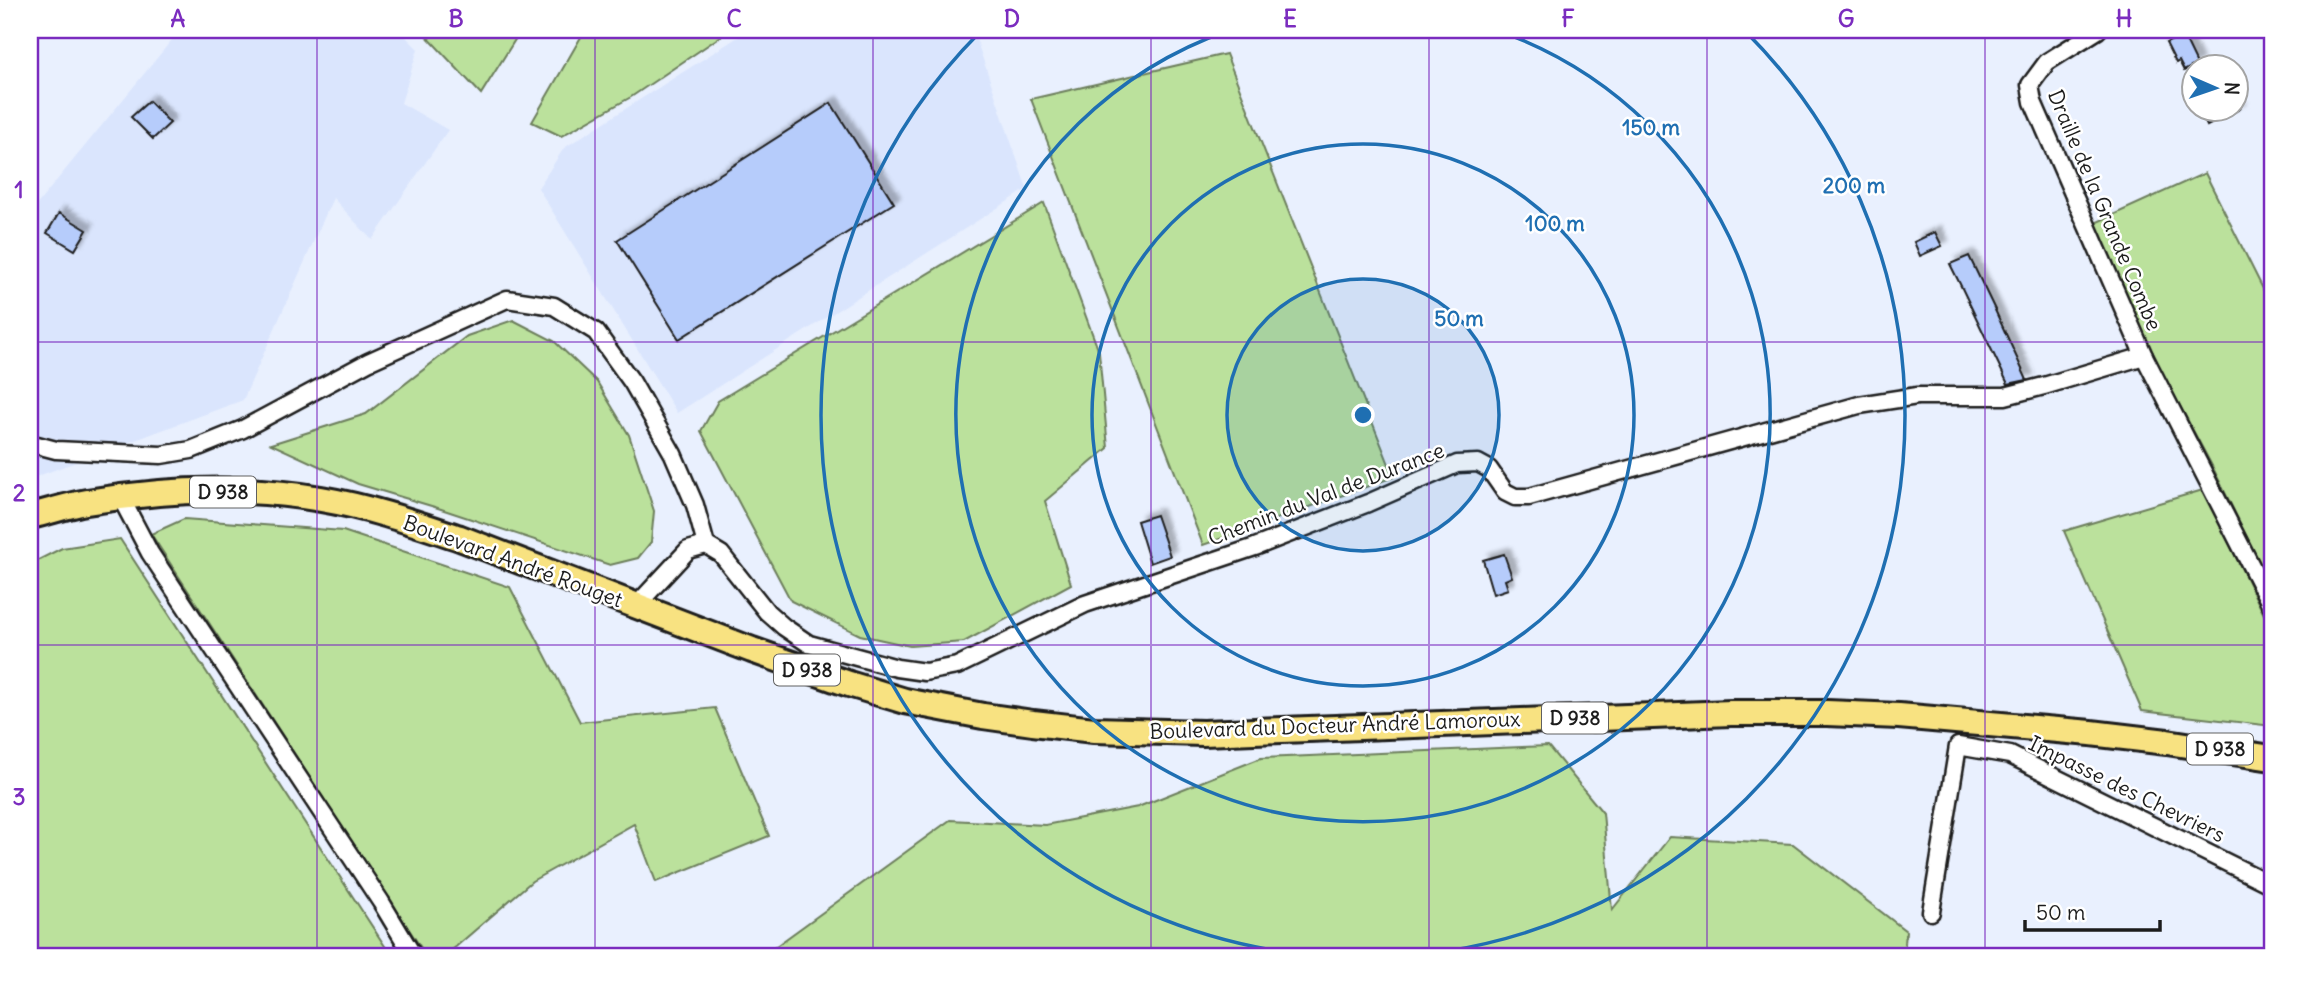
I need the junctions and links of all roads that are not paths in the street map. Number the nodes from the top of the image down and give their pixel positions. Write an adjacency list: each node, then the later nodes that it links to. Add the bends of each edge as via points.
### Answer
1 (2098, 30): 2 (street, Draille de la Grande Combe, via 2047,62 2030,85 2033,102)
2 (2144, 355): 6 (street, Chemin du Val de Durance, via 2005,396 1917,396 1859,405 1529,497 1506,492 1489,469 1478,463 1457,464 1255,547 1085,604 957,666 925,672 809,643 767,612 721,554); 8 (street)
3 (30, 446): 6 (street, via 161,455 191,450 507,299 554,306 596,332 632,382 673,454)
4 (121, 498): 5 (main road, Boulevard André Rouget / D 938); 7 (main road, Boulevard André Rouget / D 938, via 233,492 323,499 460,538); 13 (street, via 150,553)
5 (30, 516)
6 (706, 545): 7 (street, via 688,550)
7 (636, 606): 9 (main road, Boulevard André Rouget / D 938, via 849,684 905,701)
8 (2272, 607)
9 (983, 716): 10 (main road, Boulevard du Docteur André Lamoroux / D 938, via 1094,730 1203,733 1827,713 2091,733)
10 (2272, 758)
11 (2272, 885): 12 (street, Impasse des Chevriers, via 2010,755 1958,746)
12 (1931, 912)
13 (414, 957)

